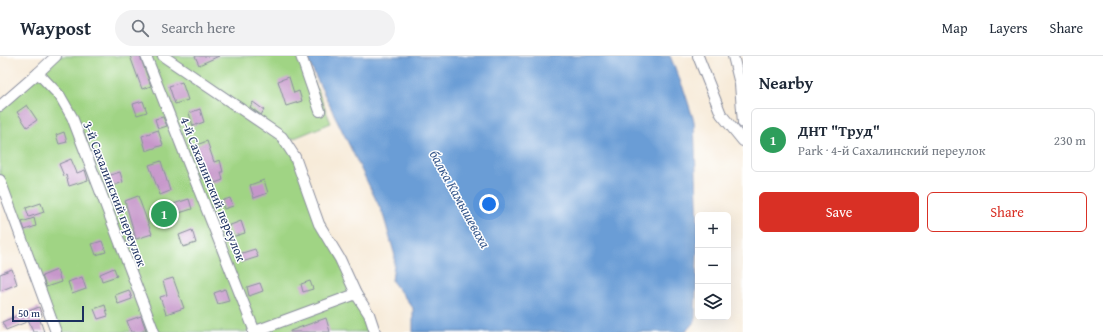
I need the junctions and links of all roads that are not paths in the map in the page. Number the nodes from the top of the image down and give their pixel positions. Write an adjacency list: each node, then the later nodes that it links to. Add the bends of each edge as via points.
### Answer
1 (56, 56): 7 (street)
2 (146, 56): 16 (street, 4-й Сахалинский переулок)
3 (163, 56): 13 (street, via 282,137 295,156 319,224 340,259)
4 (301, 56): 9 (street)
5 (698, 56): 11 (street, via 721,114)
6 (733, 56): 10 (street, via 740,84)
7 (38, 73): 8 (street); 15 (street, 3-й Сахалинский переулок, via 60,96 72,117)
8 (0, 106)
9 (320, 111)
10 (743, 123)
11 (743, 141)
12 (0, 180): 14 (street)
13 (356, 294): 16 (street); 17 (street, via 369,314)
14 (56, 332)
15 (154, 332)
16 (254, 332)
17 (375, 332)

